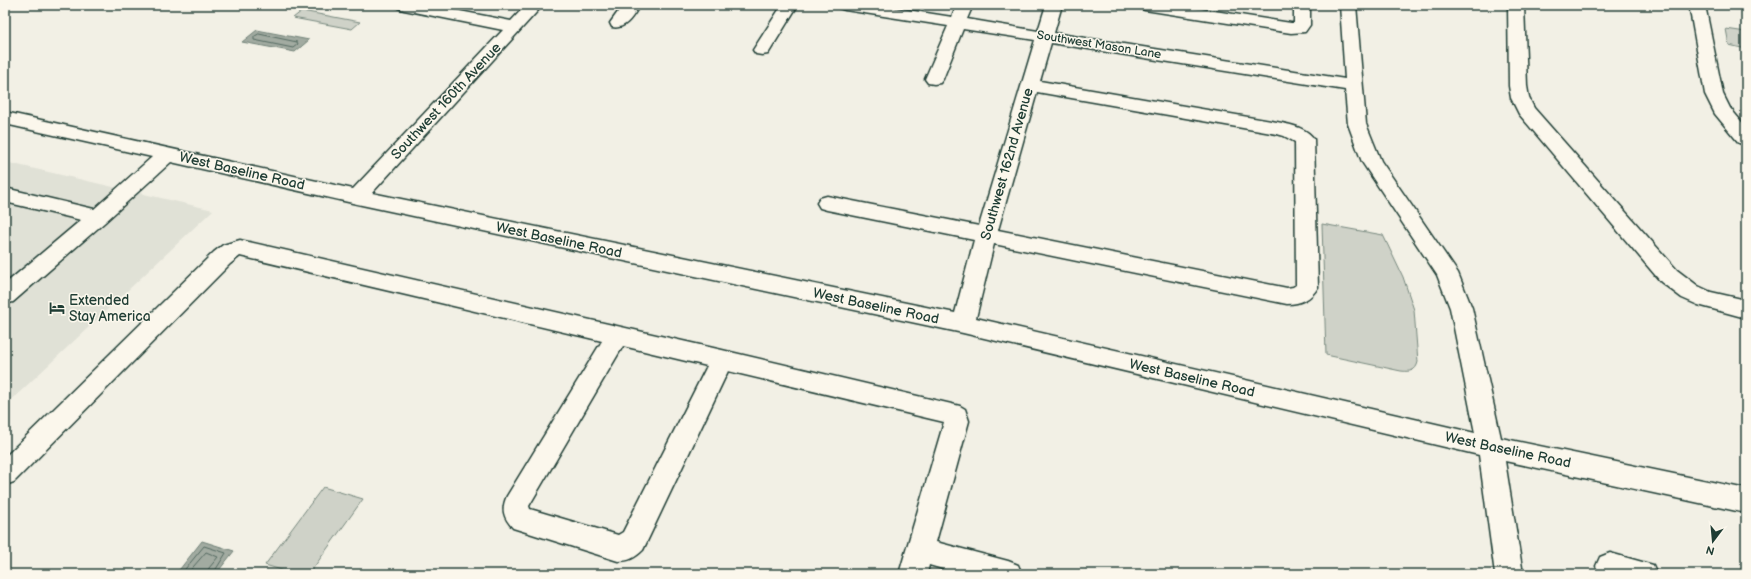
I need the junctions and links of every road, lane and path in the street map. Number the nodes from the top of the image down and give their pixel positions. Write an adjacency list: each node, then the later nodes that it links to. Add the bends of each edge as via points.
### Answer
1 (404, 5): 15 (street)
2 (535, 5): 15 (street, Southwest 160th Avenue)
3 (632, 5): 14 (street)
4 (790, 5): 17 (street)
5 (845, 5): 13 (street, Southwest Mason Lane)
6 (965, 5): 13 (street)
7 (1054, 5): 16 (street, Southwest 162nd Avenue)
8 (1145, 5): 9 (street, via 1291,28 1299,28 1302,25)
9 (1302, 5)
10 (1348, 5): 20 (street)
11 (1516, 5): 30 (street, via 1518,86 1526,110 1669,276 1690,292 1706,299)
12 (1697, 5): 22 (street, via 1714,94 1726,116)
13 (958, 22): 16 (street, Southwest Mason Lane); 18 (street)
14 (618, 23)
15 (515, 27): 25 (street, Southwest 160th Avenue)
16 (1045, 37): 19 (street, Southwest 162nd Avenue); 20 (street, Southwest Mason Lane)
17 (762, 50)
18 (934, 79)
19 (1030, 85): 28 (street, Southwest 162nd Avenue); 28 (street, via 1277,128 1304,139 1307,287 1296,296 1287,296)
20 (1354, 86): 34 (street, via 1358,124 1372,162 1447,273 1462,308)
21 (5, 118): 23 (street, West Baseline Road)
22 (1746, 139)
23 (168, 154): 25 (street, West Baseline Road); 27 (street)
24 (5, 195): 27 (street)
25 (357, 197): 31 (street, West Baseline Road)
26 (827, 203): 28 (street)
27 (98, 216): 29 (street)
28 (986, 236): 31 (street, Southwest 162nd Avenue)
29 (5, 296)
30 (1746, 309)
31 (963, 324): 34 (street, West Baseline Road)
32 (618, 335): 33 (street); 33 (street, via 516,504 516,514 522,519 618,548 626,548 633,542); 35 (street, via 240,248 231,250)
33 (722, 359): 37 (street, via 956,416 957,421)
34 (1490, 447): 36 (street, West Baseline Road); 40 (street)
35 (5, 474)
36 (1746, 501)
37 (916, 562): 39 (street)
38 (1610, 566): 41 (street)
39 (1008, 574)
40 (1509, 574)
41 (1643, 574)

